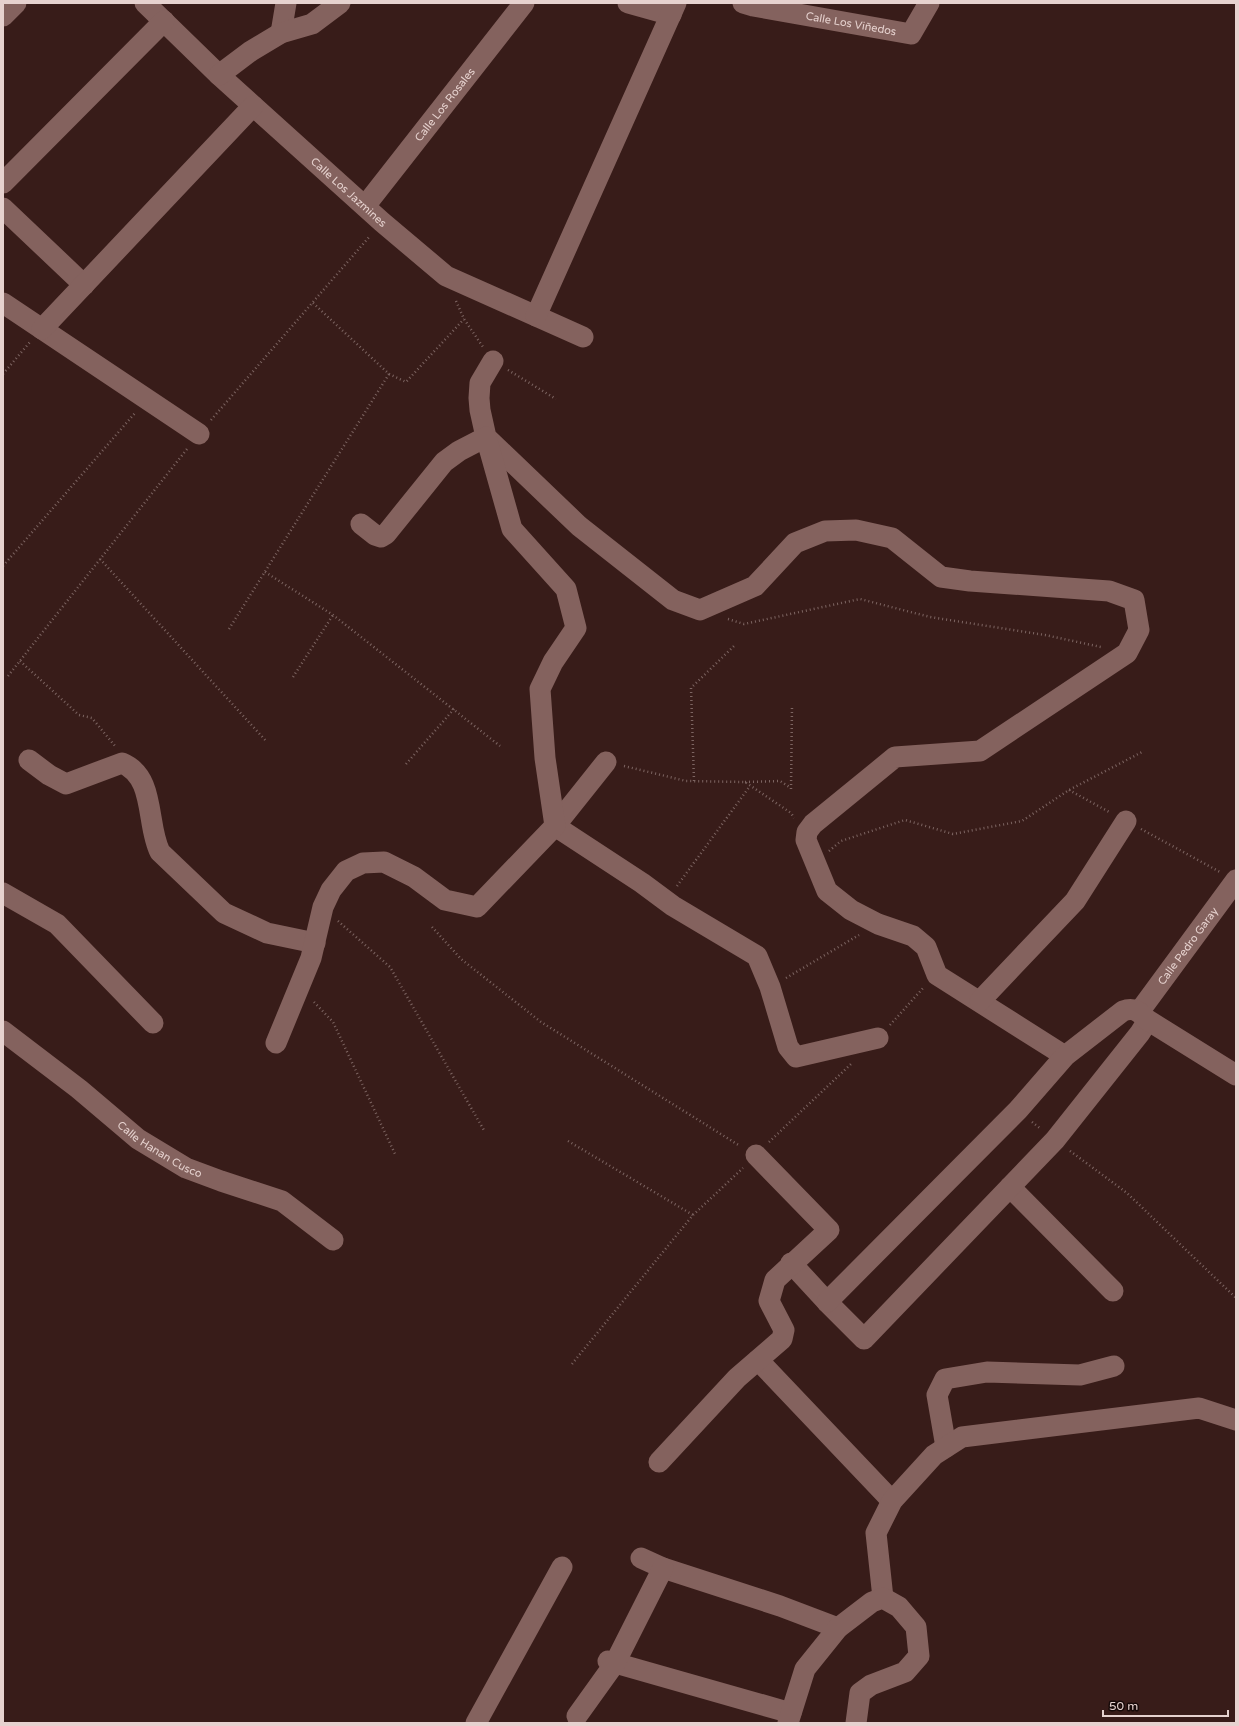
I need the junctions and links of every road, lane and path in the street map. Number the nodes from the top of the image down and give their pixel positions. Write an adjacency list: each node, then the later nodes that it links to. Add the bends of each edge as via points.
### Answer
1 (16, 3): 10 (street)
2 (146, 3): 11 (street, Calle Los Jazmines)
3 (286, 3): 12 (street)
4 (340, 3): 12 (street, via 312,24)
5 (524, 3): 16 (street, Calle Los Rosales)
6 (628, 3): 9 (street)
7 (929, 3): 8 (street, Calle Los Viñedos, via 911,34)
8 (750, 4)
9 (673, 9): 21 (street)
10 (3, 16)
11 (164, 21): 13 (street, Calle Los Jazmines); 15 (street)
12 (281, 33): 13 (street)
13 (219, 75): 14 (street, Calle Los Jazmines)
14 (253, 106): 16 (street, Calle Los Jazmines); 18 (street)
15 (3, 183)
16 (365, 206): 21 (street, Calle Los Jazmines, via 446,276)
17 (3, 208): 18 (street)
18 (84, 285): 23 (street)
19 (3, 303): 23 (street)
20 (313, 303): 27 (path)
21 (536, 316): 24 (street, Calle Los Jazmines)
22 (464, 319): 27 (path, via 406,382)
23 (42, 329): 26 (path); 28 (street)
24 (583, 338)
25 (493, 361): 30 (street, via 480,383 480,410)
26 (3, 374)
27 (389, 374): 34 (path)
28 (147, 399): 29 (street); 33 (path)
29 (199, 434)
30 (486, 437): 31 (street, via 444,462 386,534 381,537 375,535); 35 (street, via 579,526 673,600); 57 (street, via 512,530 566,588 576,628 553,662 540,689 545,758)
31 (361, 524)
32 (100, 559): 44 (path)
33 (3, 566)
34 (265, 572): 36 (path); 37 (path)
35 (700, 610): 39 (path, via 744,624 860,600 930,617 1045,635); 39 (street, via 755,586 794,543 825,531 856,530 892,538 941,577 1109,591 1134,600 1138,630)
36 (333, 615): 41 (path); 43 (path)
37 (229, 629)
38 (735, 645): 51 (path, via 691,688)
39 (1127, 653): 58 (street, via 980,751 895,757 813,824 807,832 806,840)
40 (20, 661): 46 (path, via 79,715 92,718)
41 (293, 677)
42 (792, 706): 52 (path, via 791,789 780,781)
43 (454, 709): 45 (path); 50 (path)
44 (267, 742)
45 (500, 746)
46 (120, 751)
47 (1144, 751): 54 (path)
48 (29, 760): 65 (street, via 66,784 122,763 131,767 146,790 155,843 160,852 224,913 267,933)
49 (606, 762): 51 (path); 57 (street)
50 (406, 764)
51 (694, 782): 52 (path)
52 (745, 782): 53 (path)
53 (750, 786): 55 (path); 61 (path)
54 (1069, 790): 56 (path); 58 (path, via 1022,820 953,834 905,820 841,841)
55 (792, 813)
56 (1126, 821): 59 (path); 68 (street, via 1075,901)
57 (555, 826): 61 (street); 62 (street, via 477,907 445,900 414,877 384,862 363,863 346,871 331,890)
58 (815, 863): 63 (street, via 827,891 851,910)
59 (1236, 880): 69 (street, Calle Pedro Garay)
60 (3, 893): 70 (street, via 57,924)
61 (666, 901): 67 (street, via 757,956)
62 (323, 907): 65 (street); 77 (path, via 390,968)
63 (878, 924): 67 (path); 68 (street, via 913,936 926,947 938,975)
64 (432, 927): 80 (path, via 460,959 541,1022)
65 (315, 943): 66 (street)
66 (299, 987): 73 (street); 81 (path, via 333,1022)
67 (770, 987): 72 (street, via 788,1047 796,1057)
68 (980, 1001): 74 (street)
69 (1142, 1015): 74 (street, via 1128,1009 1123,1011); 75 (street); 78 (street, Calle Pedro Garay, via 1145,1025 1140,1033)
70 (153, 1023)
71 (3, 1031): 84 (street, Calle Hanan Cusco, via 138,1139 186,1168 282,1201)
72 (878, 1038)
73 (276, 1043)
74 (1066, 1056): 76 (street)
75 (1236, 1075)
76 (1018, 1110): 78 (path); 88 (street)
77 (485, 1132)
78 (1055, 1140): 82 (street, Calle Pedro Garay); 87 (path, via 1127,1194)
79 (568, 1141): 83 (path)
80 (756, 1155): 85 (street, via 829,1230)
81 (396, 1156)
82 (1010, 1187): 86 (street); 88 (street, Calle Pedro Garay, via 864,1339)
83 (692, 1215)
84 (333, 1240)
85 (791, 1263): 88 (street); 89 (street, via 775,1280 769,1301 784,1330 782,1339)
86 (1113, 1291)
87 (1236, 1298)
88 (827, 1302)
89 (758, 1360): 93 (street, via 737,1378); 94 (street)
90 (1114, 1366): 92 (street, via 1080,1375 987,1372 946,1380 937,1395)
91 (1236, 1420): 92 (street, via 1199,1408 962,1437)
92 (946, 1447): 94 (street, via 934,1455)
93 (659, 1462)
94 (892, 1501): 98 (street, via 876,1533)
95 (640, 1558): 97 (street)
96 (562, 1567): 103 (street)
97 (663, 1568): 99 (street); 100 (street)
98 (883, 1598): 99 (street, via 872,1602); 104 (street, via 899,1607 916,1627 919,1656 905,1672 871,1685 860,1693)
99 (838, 1628): 102 (street, via 805,1669)
100 (611, 1662): 101 (street); 102 (street)
101 (578, 1716)
102 (790, 1718)
103 (476, 1723)
104 (856, 1723)

